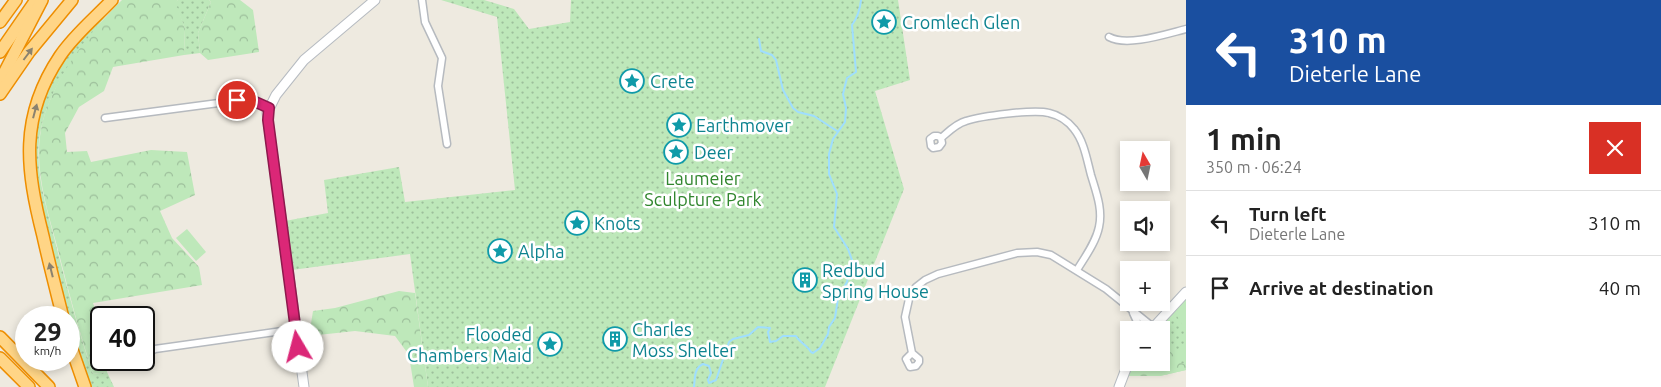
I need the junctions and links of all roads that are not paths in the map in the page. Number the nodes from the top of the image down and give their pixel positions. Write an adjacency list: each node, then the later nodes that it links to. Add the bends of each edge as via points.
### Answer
1 (7, 0): 10 (highway)
2 (16, 0): 12 (highway)
3 (36, 0): 15 (highway)
4 (42, 0): 16 (highway)
5 (72, 0): 17 (highway, one-way to 5, via 29,52)
6 (112, 0): 11 (highway)
7 (117, 0): 11 (highway)
8 (375, 0): 18 (street, via 304,60)
9 (422, 0): 21 (street, via 425,22 442,58 438,86)
10 (0, 15)
11 (95, 18): 24 (highway, one-way to 11, via 33,198 29,145 35,109 48,76 70,43)
12 (0, 22)
13 (1186, 29): 14 (street, via 1133,40)
14 (1109, 37)
15 (0, 52)
16 (0, 81)
17 (0, 94)
18 (269, 108): 19 (street, via 249,99); 29 (street)
19 (105, 118)
20 (941, 138): 22 (street, via 966,120 1034,111 1049,113 1073,127 1084,151 1100,206 1099,229)
21 (447, 144)
22 (1077, 270): 25 (street); 32 (street, via 1044,253 1017,253 925,280 912,293 906,311 905,323)
23 (1186, 292): 28 (street)
24 (60, 306)
25 (1132, 312): 26 (street); 27 (street)
26 (1136, 321)
27 (1143, 321)
28 (1159, 321)
29 (296, 329): 31 (street); 39 (street)
30 (0, 337): 37 (highway)
31 (155, 349)
32 (912, 353)
33 (0, 358): 36 (highway)
34 (79, 371): 38 (highway)
35 (1125, 371): 40 (street)
36 (29, 387)
37 (49, 387)
38 (84, 387)
39 (304, 387)
40 (1119, 387)

